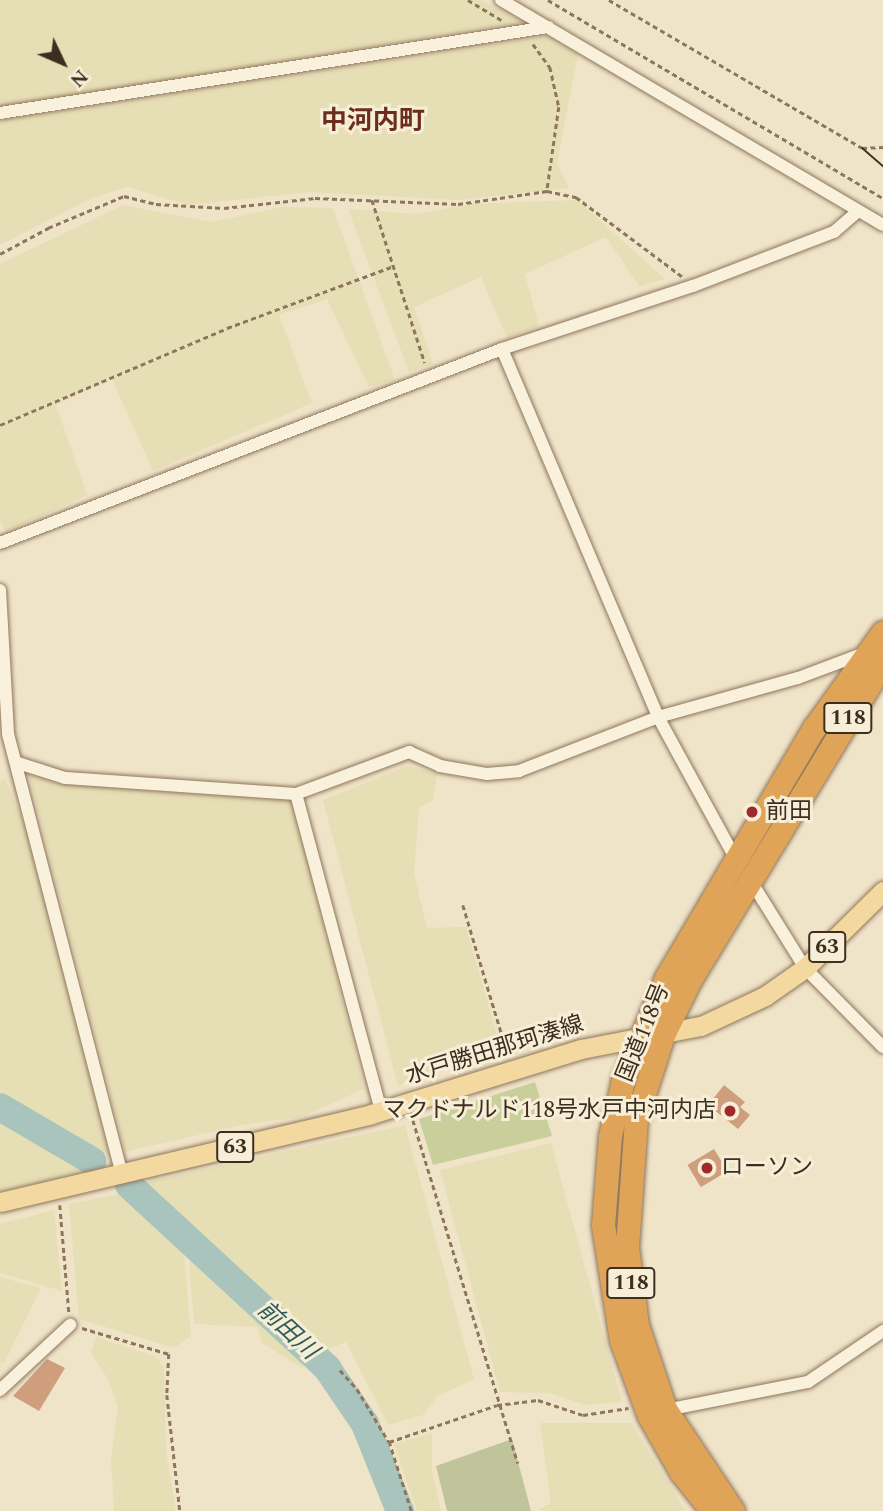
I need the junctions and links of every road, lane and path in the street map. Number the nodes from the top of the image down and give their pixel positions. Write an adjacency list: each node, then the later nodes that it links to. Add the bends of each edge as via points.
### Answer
1 (468, 0): 6 (path)
2 (501, 0): 5 (street)
3 (548, 0): 10 (path)
4 (610, 0): 8 (path, via 862,148)
5 (548, 27): 6 (street); 12 (street)
6 (520, 32): 7 (street); 9 (path, via 550,67 559,107)
7 (0, 113)
8 (883, 147)
9 (547, 191): 11 (path, via 458,204); 16 (path, via 576,197 606,216)
10 (883, 198)
11 (372, 200): 14 (path, via 315,198 224,208 156,204 124,196); 15 (path)
12 (858, 211): 13 (street); 16 (street, via 834,232)
13 (883, 225)
14 (0, 254)
15 (391, 267): 18 (path); 19 (path, via 227,328)
16 (693, 286): 17 (street)
17 (502, 349): 18 (street); 24 (street)
18 (430, 377): 20 (street)
19 (0, 425)
20 (0, 543)
21 (0, 590): 25 (street, via 8,734)
22 (883, 632): 23 (highway, 国道118号 / 118)
23 (878, 654): 24 (street); 27 (highway, 国道118号 / 118, via 814,728); 28 (highway, 国道118号 / 118)
24 (658, 718): 26 (street, via 519,771 487,774 440,766 409,752); 27 (street)
25 (18, 764): 26 (street, via 65,778); 38 (street)
26 (296, 794): 37 (street)
27 (735, 859): 28 (street); 33 (highway, 国道118号 / 118, via 666,978)
28 (749, 878): 31 (street); 32 (highway, 国道118号 / 118)
29 (883, 891): 31 (main road, 水戸勝田那珂湊線 / 63)
30 (463, 905): 35 (path)
31 (805, 968): 32 (main road, 水戸勝田那珂湊線 / 63, via 738,1011); 34 (street)
32 (663, 1035): 33 (main road, 水戸勝田那珂湊線 / 63); 46 (highway, 国道118号 / 118, via 636,1119 627,1247)
33 (638, 1040): 35 (main road, 水戸勝田那珂湊線 / 63); 46 (highway, 国道118号 / 118, via 610,1136 603,1226 612,1303)
34 (883, 1047)
35 (512, 1068): 36 (main road, 水戸勝田那珂湊線 / 63)
36 (408, 1103): 37 (main road, 水戸勝田那珂湊線 / 63); 45 (path)
37 (382, 1111): 38 (main road, 水戸勝田那珂湊線 / 63)
38 (122, 1175): 39 (main road, 水戸勝田那珂湊線 / 63)
39 (58, 1188): 40 (main road, 水戸勝田那珂湊線 / 63); 41 (path)
40 (0, 1202)
41 (70, 1325): 44 (street); 49 (path, via 169,1354 167,1395)
42 (883, 1331): 46 (street, via 808,1382)
43 (340, 1370): 47 (path)
44 (0, 1390)
45 (497, 1405): 46 (path, via 538,1400 583,1415); 47 (path); 48 (path)
46 (653, 1410): 51 (highway, 国道118号 / 118, via 681,1472); 52 (highway, 国道118号 / 118)
47 (389, 1442): 50 (path)
48 (518, 1463)
49 (180, 1511)
50 (411, 1511)
51 (712, 1511)
52 (733, 1511)

